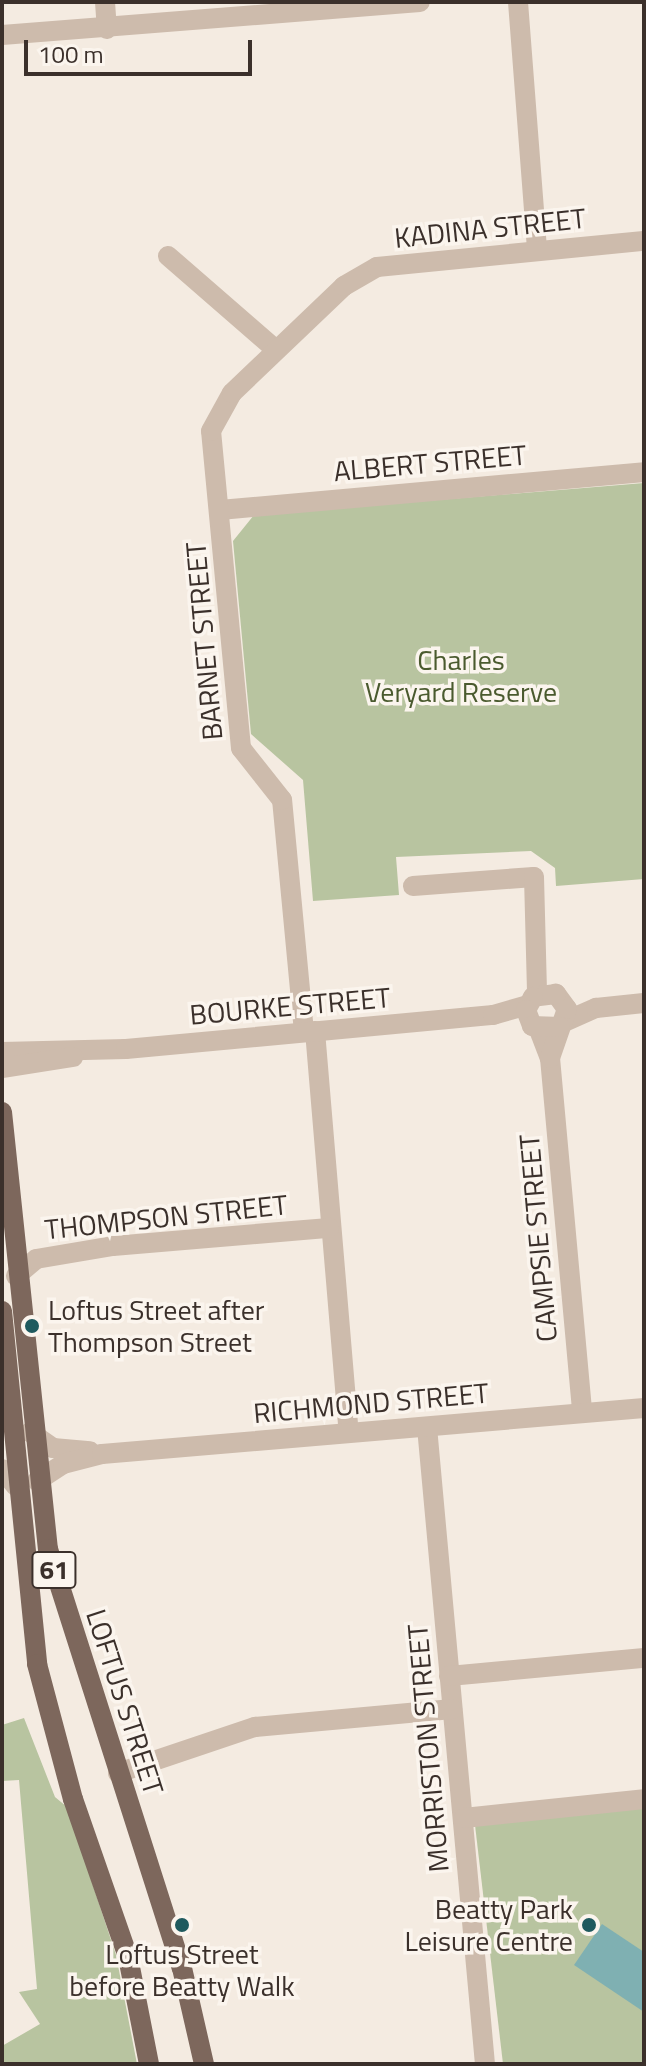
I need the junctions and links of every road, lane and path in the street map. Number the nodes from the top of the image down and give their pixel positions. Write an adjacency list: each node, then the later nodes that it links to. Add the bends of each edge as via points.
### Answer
1 (105, 2): 5 (street)
2 (420, 2): 4 (street)
3 (518, 2): 8 (street)
4 (307, 6): 5 (street)
5 (107, 29): 6 (street)
6 (2, 35)
7 (644, 241): 8 (street, KADINA STREET)
8 (537, 250): 10 (street, KADINA STREET, via 377,267 344,286)
9 (168, 256): 10 (street)
10 (276, 350): 12 (street, BARNET STREET, via 232,393 211,431)
11 (644, 472): 12 (street, ALBERT STREET)
12 (220, 510): 20 (street, BARNET STREET, via 241,748 282,800)
13 (413, 886): 14 (street, via 534,877)
14 (545, 997): 16 (street); 17 (street, BOURKE STREET); 18 (street); 19 (street, CAMPSIE STREET)
15 (644, 1003): 16 (street)
16 (596, 1008): 18 (street)
17 (493, 1015): 19 (street, BOURKE STREET); 20 (street, BOURKE STREET)
18 (562, 1024): 19 (street); 23 (street, CAMPSIE STREET)
19 (536, 1028): 23 (street, CAMPSIE STREET)
20 (309, 1032): 22 (street, BOURKE STREET); 26 (street, BARNET STREET)
21 (2, 1052): 22 (street, BOURKE STREET)
22 (93, 1052): 24 (street, BOURKE STREET)
23 (550, 1058): 30 (street, CAMPSIE STREET)
24 (2, 1068)
25 (2, 1112): 27 (main road, LOFTUS STREET / 61)
26 (329, 1228): 27 (street, THOMPSON STREET, via 113,1246 36,1259); 32 (street, BARNET STREET)
27 (16, 1276): 33 (main road, LOFTUS STREET / 61)
28 (2, 1311): 33 (main road, LOFTUS STREET / 61)
29 (644, 1408): 30 (street, RICHMOND STREET)
30 (582, 1413): 31 (street, RICHMOND STREET)
31 (427, 1427): 32 (street, RICHMOND STREET); 39 (street, MORRISTON STREET)
32 (349, 1433): 34 (street, RICHMOND STREET)
33 (19, 1444): 34 (street, RICHMOND STREET); 36 (main road, LOFTUS STREET / 61); 37 (main road, LOFTUS STREET / 61)
34 (102, 1454): 36 (street, RICHMOND STREET, via 63,1464)
35 (2, 1469): 37 (street)
36 (37, 1481): 41 (main road, LOFTUS STREET / 61, via 48,1549)
37 (16, 1486): 44 (main road, LOFTUS STREET / 61, via 41,1682 128,1957)
38 (644, 1658): 39 (street)
39 (449, 1676): 40 (street, MORRISTON STREET)
40 (452, 1709): 41 (street, via 255,1727); 43 (street, MORRISTON STREET)
41 (118, 1773): 45 (main road, LOFTUS STREET / 61, via 182,1968)
42 (644, 1799): 43 (street)
43 (464, 1818): 46 (street, MORRISTON STREET)
44 (149, 2064)
45 (204, 2064)
46 (485, 2064)

